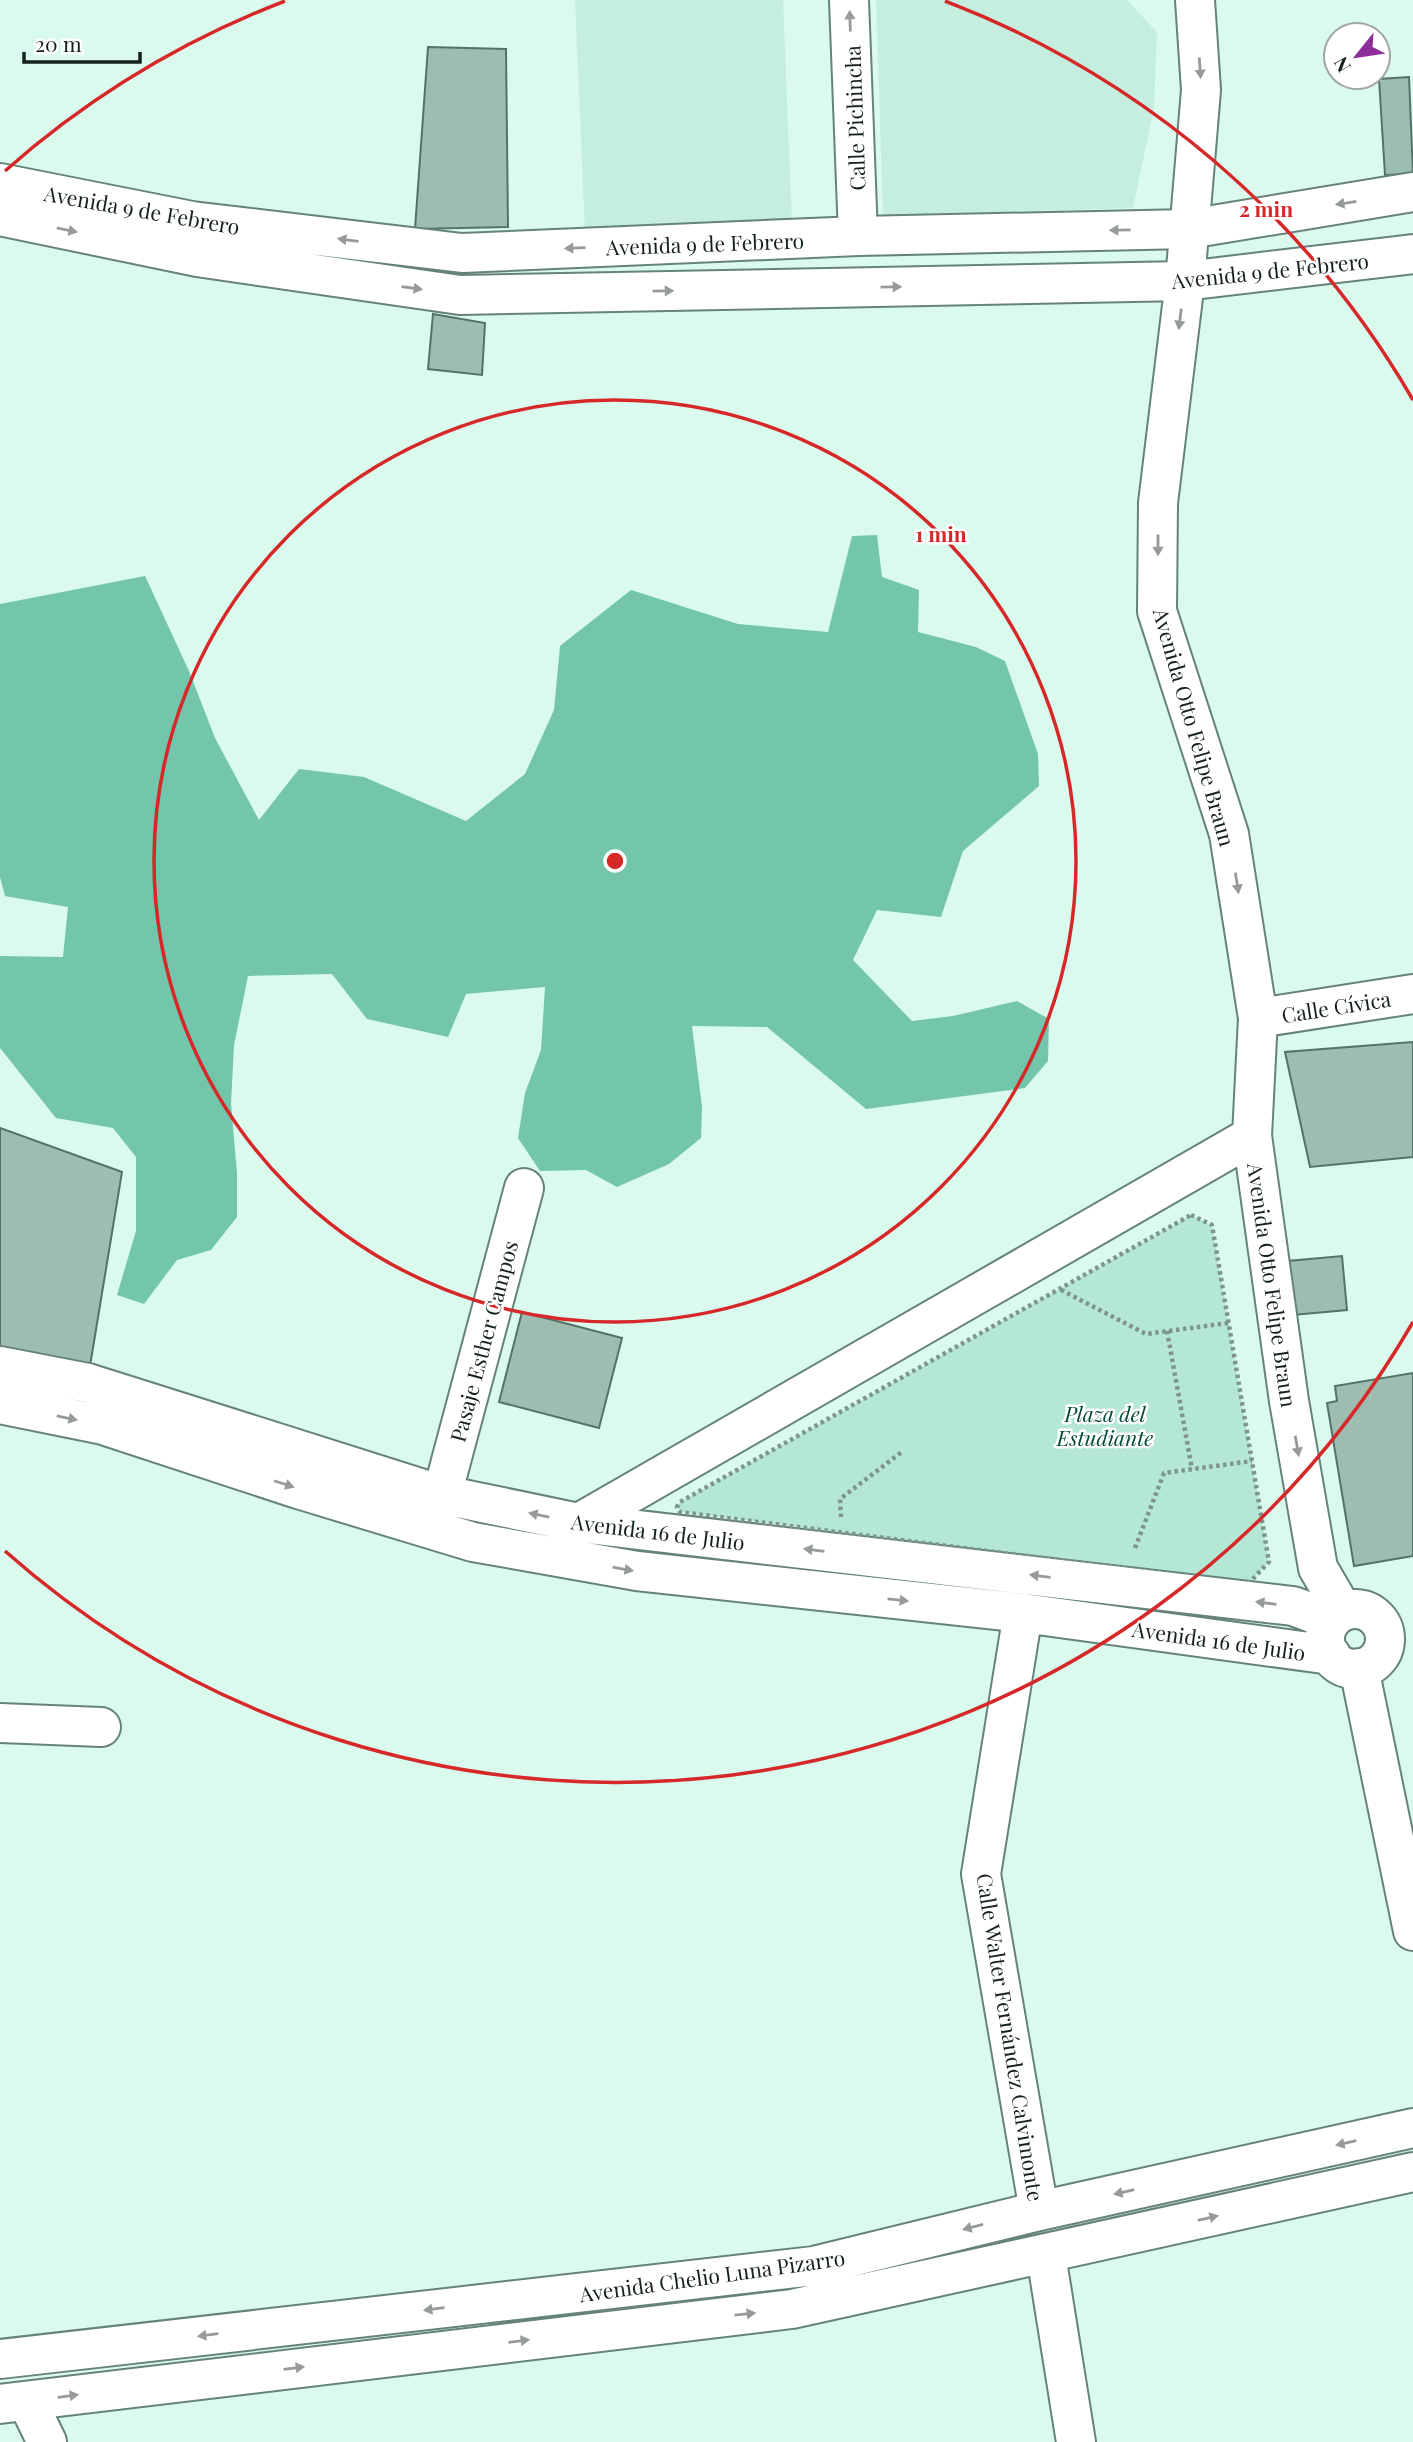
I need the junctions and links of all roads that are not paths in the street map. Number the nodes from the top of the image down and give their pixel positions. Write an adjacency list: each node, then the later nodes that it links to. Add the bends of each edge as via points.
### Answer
1 (849, 0): 7 (street, Calle Pichincha, one-way to 1)
2 (1195, 0): 6 (street, Avenida Otto Felipe Braun, one-way to 6, via 1201,90)
3 (0, 183): 7 (street, Avenida 9 de Febrero, one-way to 3, via 462,253 192,222)
4 (1413, 192): 6 (street, Avenida 9 de Febrero, one-way to 6)
5 (0, 216): 9 (street, Avenida 9 de Febrero, one-way to 9, via 197,257 460,295)
6 (1189, 229): 7 (street, Avenida 9 de Febrero, one-way to 7); 9 (street, Avenida Otto Felipe Braun)
7 (858, 236)
8 (1413, 254): 9 (street, Avenida 9 de Febrero)
9 (1185, 281): 11 (street, Avenida Otto Felipe Braun, one-way to 11, via 1158,503 1157,611 1229,834)
10 (1413, 994): 11 (street, Calle Cívica)
11 (1258, 1018): 12 (street, Avenida Otto Felipe Braun)
12 (1252, 1136): 17 (street); 21 (street, Avenida Otto Felipe Braun, one-way to 21, via 1318,1568)
13 (524, 1188): 16 (street, Pasaje Esther Campos)
14 (0, 1366): 16 (street, Avenida 16 de Julio, via 88,1383)
15 (0, 1404): 18 (street, Avenida 16 de Julio, one-way to 18, via 103,1425 473,1542)
16 (442, 1495): 17 (street, Avenida 16 de Julio, one-way to 16)
17 (579, 1523): 18 (street); 21 (street, Avenida 16 de Julio, one-way to 17, via 1293,1606)
18 (553, 1556): 19 (street, Avenida 16 de Julio, one-way to 19, via 637,1571)
19 (1023, 1613): 21 (street, Avenida 16 de Julio); 27 (street, Calle Walter Fernández Calvimonte, via 981,1874)
20 (1399, 1638): 21 (street, via 1378,1656)
21 (1341, 1639): 24 (street, Avenida Otto Felipe Braun)
22 (0, 1723): 23 (street)
23 (101, 1727)
24 (1413, 1931)
25 (1413, 2128): 27 (street, Avenida Chelio Luna Pizarro, one-way to 27)
26 (1413, 2172): 28 (street, Avenida Chelio Luna Pizarro, one-way to 26)
27 (1039, 2211): 29 (street, Avenida Chelio Luna Pizarro, one-way to 29, via 814,2266)
28 (1046, 2255): 30 (street, Avenida Chelio Luna Pizarro, one-way to 28, via 792,2309); 32 (street)
29 (0, 2359)
30 (14, 2402): 31 (street)
31 (47, 2442)
32 (1076, 2442)

